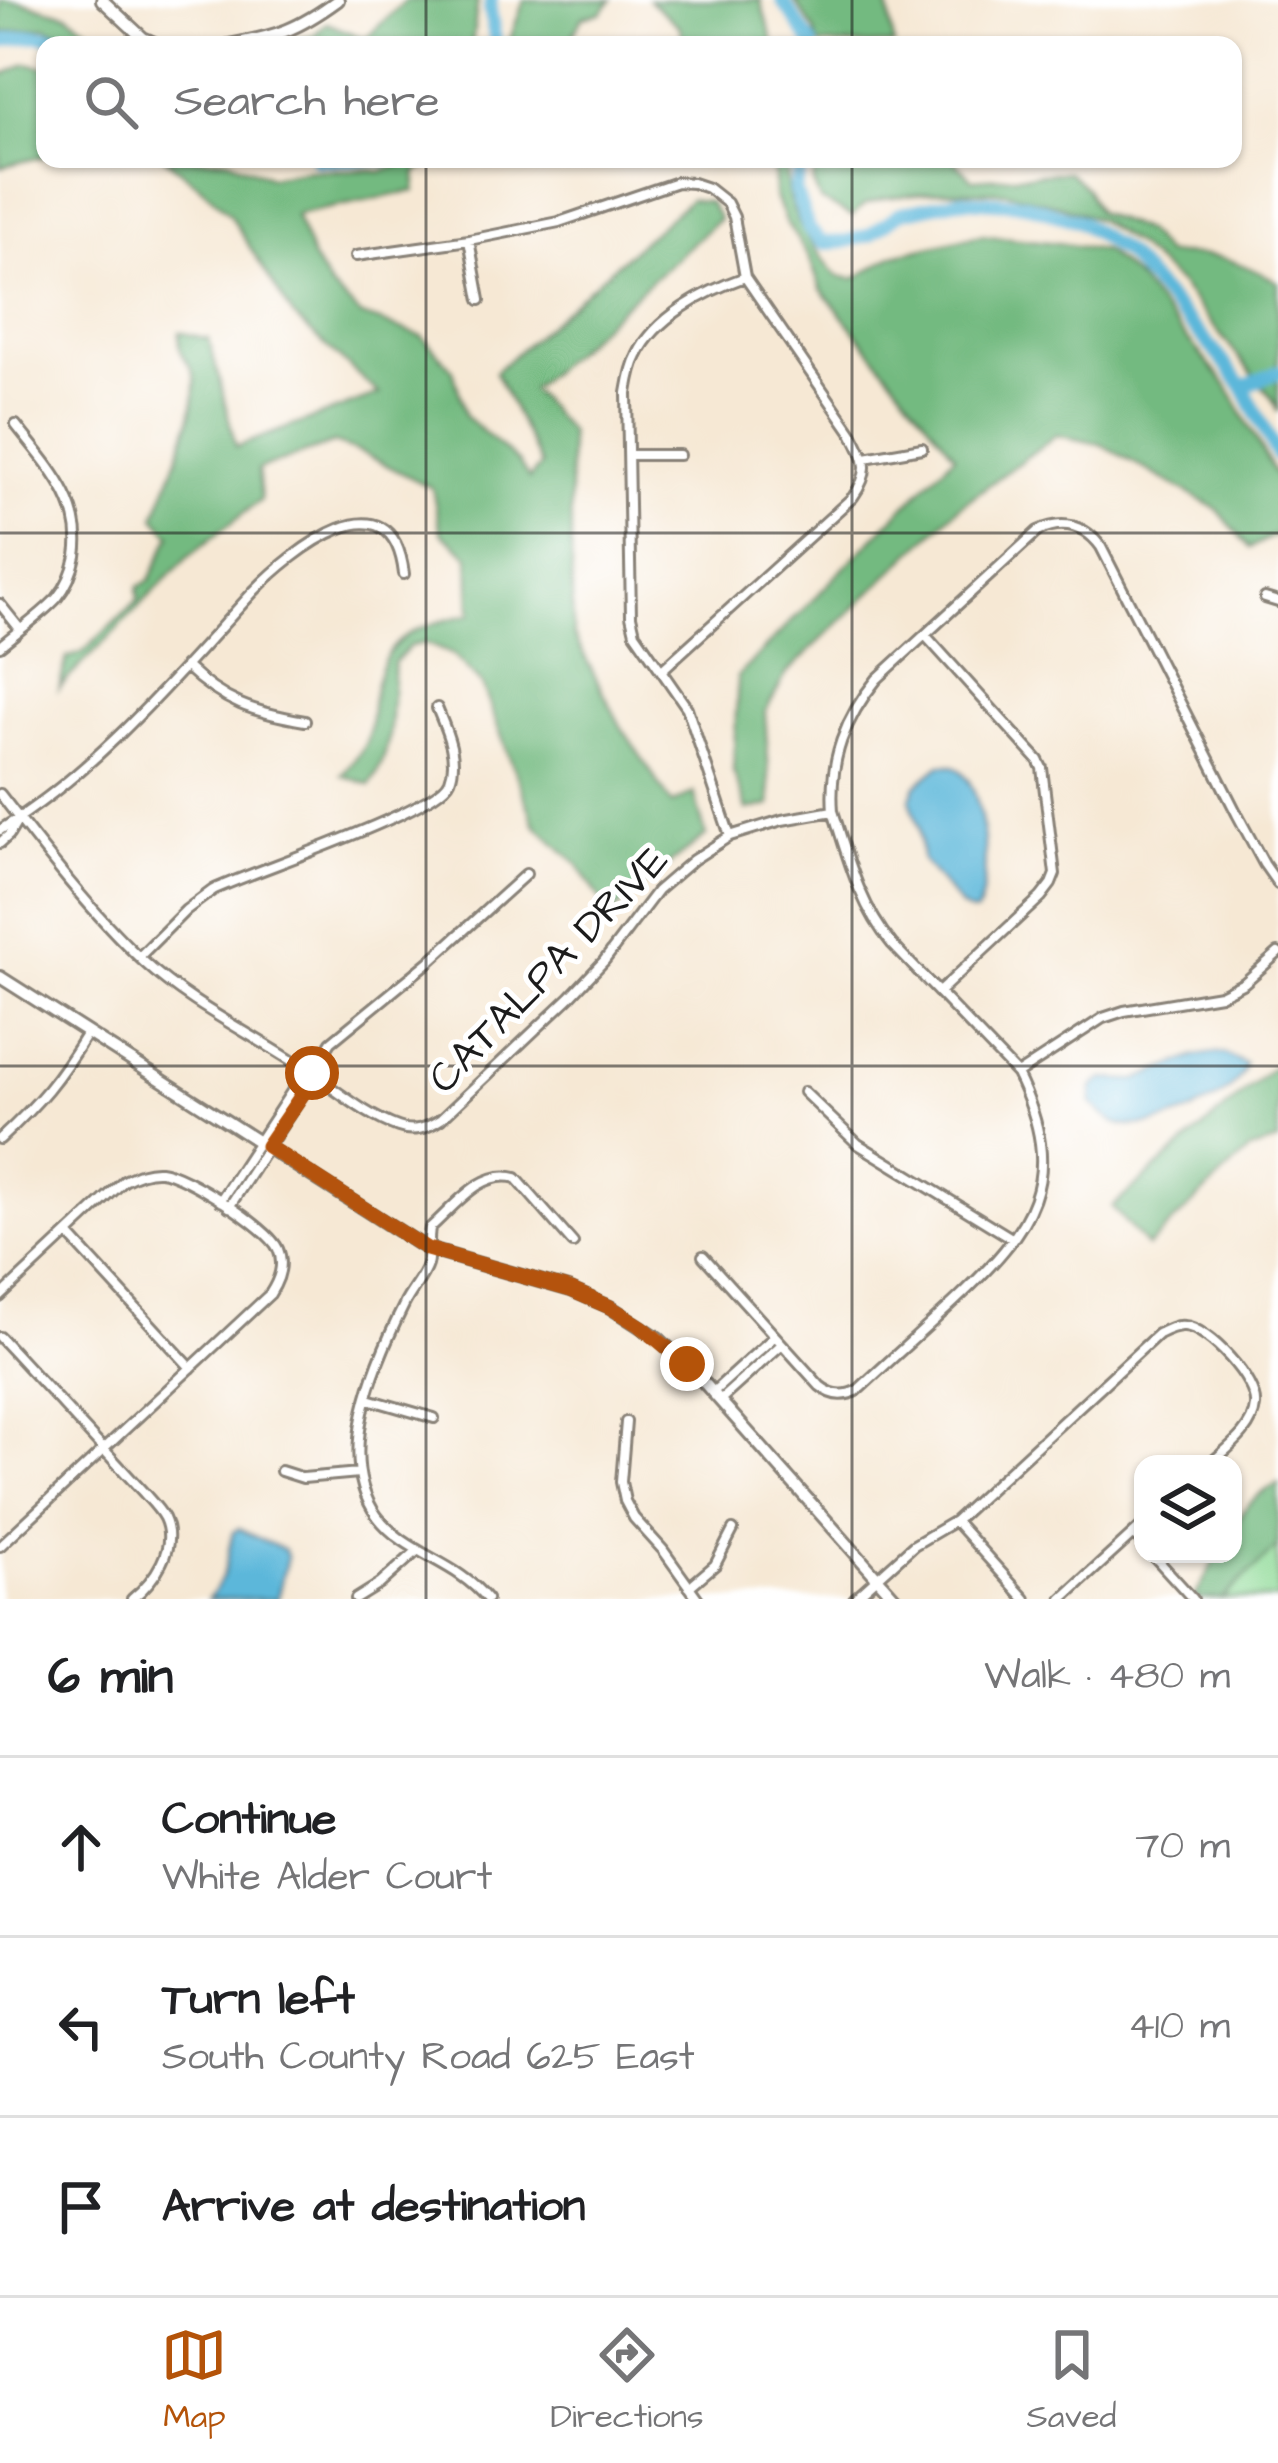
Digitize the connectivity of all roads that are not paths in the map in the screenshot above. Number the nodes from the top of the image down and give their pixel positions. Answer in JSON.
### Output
{"nodes":[{"id":1,"x":102,"y":0,"type":"edge"},
{"id":2,"x":338,"y":0,"type":"edge"},
{"id":3,"x":140,"y":36,"type":"edge"},
{"id":4,"x":271,"y":36,"type":"edge"},
{"id":5,"x":469,"y":240,"type":"junction"},
{"id":6,"x":356,"y":256,"type":"dead end"},
{"id":7,"x":745,"y":277,"type":"junction"},
{"id":8,"x":480,"y":300,"type":"dead end"},
{"id":9,"x":16,"y":425,"type":"dead end"},
{"id":10,"x":922,"y":448,"type":"dead end"},
{"id":11,"x":629,"y":455,"type":"junction"},
{"id":12,"x":679,"y":455,"type":"dead end"},
{"id":13,"x":865,"y":458,"type":"junction"},
{"id":14,"x":404,"y":574,"type":"dead end"},
{"id":15,"x":1265,"y":598,"type":"dead end"},
{"id":16,"x":1278,"y":602,"type":"edge"},
{"id":17,"x":0,"y":604,"type":"edge"},
{"id":18,"x":20,"y":629,"type":"junction"},
{"id":19,"x":925,"y":635,"type":"junction"},
{"id":20,"x":0,"y":646,"type":"edge"},
{"id":21,"x":185,"y":666,"type":"junction"},
{"id":22,"x":662,"y":670,"type":"junction"},
{"id":23,"x":437,"y":708,"type":"dead end"},
{"id":24,"x":304,"y":721,"type":"dead end"},
{"id":25,"x":0,"y":794,"type":"edge"},
{"id":26,"x":833,"y":811,"type":"junction"},
{"id":27,"x":19,"y":819,"type":"junction"},
{"id":28,"x":0,"y":830,"type":"edge"},
{"id":29,"x":730,"y":836,"type":"junction"},
{"id":30,"x":0,"y":843,"type":"edge"},
{"id":31,"x":526,"y":874,"type":"dead end"},
{"id":32,"x":1278,"y":884,"type":"edge"},
{"id":33,"x":1278,"y":953,"type":"edge"},
{"id":34,"x":139,"y":957,"type":"junction"},
{"id":35,"x":0,"y":977,"type":"edge"},
{"id":36,"x":940,"y":992,"type":"junction"},
{"id":37,"x":87,"y":1033,"type":"junction"},
{"id":38,"x":312,"y":1073,"type":"junction"},
{"id":39,"x":1017,"y":1074,"type":"junction"},
{"id":40,"x":804,"y":1092,"type":"dead end"},
{"id":41,"x":0,"y":1138,"type":"edge"},
{"id":42,"x":262,"y":1144,"type":"junction"},
{"id":43,"x":224,"y":1204,"type":"junction"},
{"id":44,"x":68,"y":1234,"type":"junction"},
{"id":45,"x":1013,"y":1239,"type":"junction"},
{"id":46,"x":573,"y":1243,"type":"dead end"},
{"id":47,"x":427,"y":1249,"type":"junction"},
{"id":48,"x":703,"y":1256,"type":"dead end"},
{"id":49,"x":0,"y":1297,"type":"edge"},
{"id":50,"x":0,"y":1337,"type":"edge"},
{"id":51,"x":778,"y":1340,"type":"junction"},
{"id":52,"x":191,"y":1368,"type":"junction"},
{"id":53,"x":716,"y":1397,"type":"junction"},
{"id":54,"x":368,"y":1399,"type":"junction"},
{"id":55,"x":434,"y":1418,"type":"dead end"},
{"id":56,"x":626,"y":1421,"type":"dead end"},
{"id":57,"x":104,"y":1450,"type":"junction"},
{"id":58,"x":1220,"y":1455,"type":"edge"},
{"id":59,"x":281,"y":1471,"type":"dead end"},
{"id":60,"x":359,"y":1473,"type":"junction"},
{"id":61,"x":956,"y":1521,"type":"junction"},
{"id":62,"x":733,"y":1530,"type":"dead end"},
{"id":63,"x":1134,"y":1534,"type":"edge"},
{"id":64,"x":0,"y":1546,"type":"edge"},
{"id":65,"x":418,"y":1550,"type":"junction"},
{"id":66,"x":1160,"y":1563,"type":"edge"},
{"id":67,"x":877,"y":1578,"type":"junction"},
{"id":68,"x":689,"y":1587,"type":"junction"},
{"id":69,"x":132,"y":1599,"type":"edge"},
{"id":70,"x":356,"y":1599,"type":"edge"},
{"id":71,"x":488,"y":1599,"type":"edge"},
{"id":72,"x":698,"y":1599,"type":"edge"},
{"id":73,"x":854,"y":1599,"type":"edge"},
{"id":74,"x":896,"y":1599,"type":"edge"},
{"id":75,"x":1025,"y":1599,"type":"edge"},
{"id":76,"x":1062,"y":1599,"type":"edge"},
{"id":77,"x":1192,"y":1599,"type":"edge"}],
"edges":[{"from":1,"to":3,"type":"street"},
{"from":2,"to":4,"type":"street"},
{"from":5,"to":6,"type":"street"},
{"from":5,"to":7,"type":"street"},
{"from":5,"to":8,"type":"street"},
{"from":7,"to":11,"type":"street"},
{"from":7,"to":13,"type":"street"},
{"from":9,"to":18,"type":"street"},
{"from":10,"to":13,"type":"street"},
{"from":11,"to":12,"type":"street"},
{"from":11,"to":22,"type":"street"},
{"from":13,"to":22,"type":"street"},
{"from":14,"to":21,"type":"street"},
{"from":15,"to":16,"type":"street"},
{"from":17,"to":18,"type":"street"},
{"from":18,"to":20,"type":"street"},
{"from":19,"to":26,"type":"street"},
{"from":19,"to":32,"type":"street"},
{"from":19,"to":36,"type":"street"},
{"from":21,"to":24,"type":"street"},
{"from":21,"to":27,"type":"street"},
{"from":22,"to":29,"type":"street"},
{"from":23,"to":34,"type":"street"},
{"from":25,"to":27,"type":"street","name":"CATALPA DRIVE"},
{"from":26,"to":29,"type":"street","name":"CATALPA DRIVE"},
{"from":26,"to":36,"type":"street"},
{"from":27,"to":28,"type":"street"},
{"from":27,"to":30,"type":"street"},
{"from":27,"to":34,"type":"street","name":"CATALPA DRIVE"},
{"from":29,"to":38,"type":"street","name":"CATALPA DRIVE"},
{"from":31,"to":38,"type":"street"},
{"from":33,"to":39,"type":"street"},
{"from":34,"to":38,"type":"street","name":"CATALPA DRIVE"},
{"from":35,"to":37,"type":"street"},
{"from":36,"to":39,"type":"street"},
{"from":37,"to":41,"type":"street"},
{"from":37,"to":42,"type":"street"},
{"from":38,"to":42,"type":"street"},
{"from":39,"to":45,"type":"street"},
{"from":40,"to":45,"type":"street"},
{"from":42,"to":43,"type":"street"},
{"from":42,"to":47,"type":"street"},
{"from":43,"to":44,"type":"street"},
{"from":43,"to":52,"type":"street"},
{"from":44,"to":49,"type":"street"},
{"from":44,"to":52,"type":"street"},
{"from":45,"to":51,"type":"street"},
{"from":46,"to":47,"type":"street"},
{"from":47,"to":53,"type":"street"},
{"from":47,"to":54,"type":"street"},
{"from":48,"to":51,"type":"street"},
{"from":50,"to":57,"type":"street"},
{"from":51,"to":53,"type":"street"},
{"from":52,"to":57,"type":"street"},
{"from":53,"to":67,"type":"street"},
{"from":54,"to":55,"type":"street"},
{"from":54,"to":60,"type":"street"},
{"from":56,"to":68,"type":"street"},
{"from":57,"to":64,"type":"street"},
{"from":57,"to":69,"type":"street"},
{"from":58,"to":61,"type":"street"},
{"from":59,"to":60,"type":"street"},
{"from":60,"to":65,"type":"street"},
{"from":61,"to":67,"type":"street"},
{"from":61,"to":75,"type":"street"},
{"from":62,"to":68,"type":"street"},
{"from":63,"to":76,"type":"street"},
{"from":65,"to":70,"type":"street"},
{"from":65,"to":71,"type":"street"},
{"from":66,"to":77,"type":"street"},
{"from":67,"to":73,"type":"street"},
{"from":67,"to":74,"type":"street"},
{"from":68,"to":72,"type":"street"}]}
